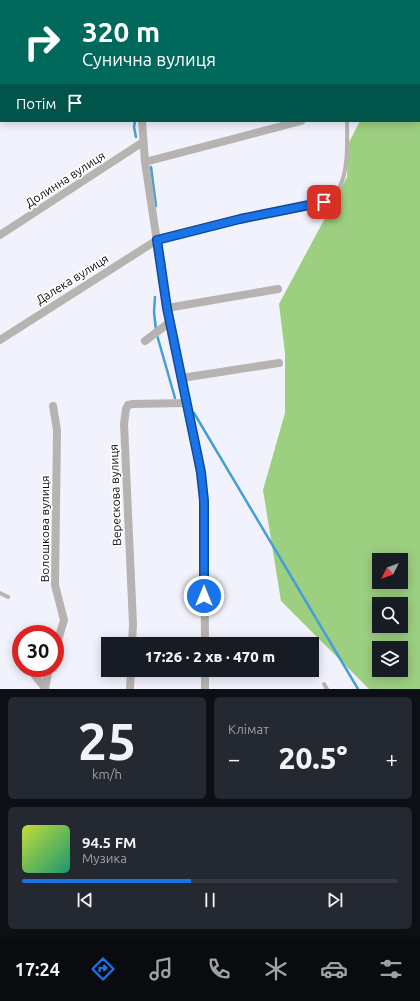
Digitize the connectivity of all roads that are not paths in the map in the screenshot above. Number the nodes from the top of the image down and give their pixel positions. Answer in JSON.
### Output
{"nodes":[{"id":1,"x":142,"y":122,"type":"edge"},
{"id":2,"x":297,"y":122,"type":"edge"},
{"id":3,"x":347,"y":122,"type":"edge"},
{"id":4,"x":143,"y":142,"type":"junction"},
{"id":5,"x":145,"y":162,"type":"junction"},
{"id":6,"x":324,"y":202,"type":"joint"},
{"id":7,"x":0,"y":235,"type":"edge"},
{"id":8,"x":157,"y":240,"type":"junction"},
{"id":9,"x":278,"y":289,"type":"dead end"},
{"id":10,"x":167,"y":308,"type":"junction"},
{"id":11,"x":170,"y":322,"type":"junction"},
{"id":12,"x":0,"y":340,"type":"edge"},
{"id":13,"x":145,"y":341,"type":"dead end"},
{"id":14,"x":279,"y":363,"type":"dead end"},
{"id":15,"x":182,"y":378,"type":"junction"},
{"id":16,"x":187,"y":403,"type":"junction"},
{"id":17,"x":53,"y":406,"type":"dead end"},
{"id":18,"x":0,"y":593,"type":"edge"},
{"id":19,"x":8,"y":597,"type":"dead end"},
{"id":20,"x":62,"y":625,"type":"edge"},
{"id":21,"x":132,"y":637,"type":"edge"},
{"id":22,"x":205,"y":637,"type":"edge"},
{"id":23,"x":36,"y":677,"type":"edge"},
{"id":24,"x":47,"y":677,"type":"edge"},
{"id":25,"x":131,"y":677,"type":"edge"},
{"id":26,"x":205,"y":677,"type":"edge"},
{"id":27,"x":324,"y":684,"type":"dead end"},
{"id":28,"x":45,"y":688,"type":"edge"},
{"id":29,"x":130,"y":689,"type":"edge"},
{"id":30,"x":205,"y":689,"type":"edge"},
{"id":31,"x":327,"y":689,"type":"edge"}],
"edges":[{"from":1,"to":4,"type":"street"},
{"from":2,"to":5,"type":"street"},
{"from":3,"to":6,"type":"lane"},
{"from":4,"to":5,"type":"street"},
{"from":4,"to":7,"type":"street","name":"Долинна вулиця"},
{"from":5,"to":8,"type":"street"},
{"from":6,"to":8,"type":"street","name":"Далека вулиця"},
{"from":8,"to":10,"type":"street"},
{"from":8,"to":12,"type":"street","name":"Далека вулиця"},
{"from":9,"to":10,"type":"street"},
{"from":10,"to":11,"type":"street"},
{"from":11,"to":13,"type":"street"},
{"from":11,"to":15,"type":"street"},
{"from":14,"to":15,"type":"street"},
{"from":15,"to":16,"type":"street"},
{"from":16,"to":21,"type":"street","name":"Верескова вулиця"},
{"from":16,"to":22,"type":"street"},
{"from":17,"to":20,"type":"street","name":"Волошкова вулиця"},
{"from":18,"to":19,"type":"lane"},
{"from":23,"to":28,"type":"street"},
{"from":24,"to":28,"type":"street"},
{"from":25,"to":29,"type":"street"},
{"from":26,"to":30,"type":"street"},
{"from":27,"to":31,"type":"lane"}]}
